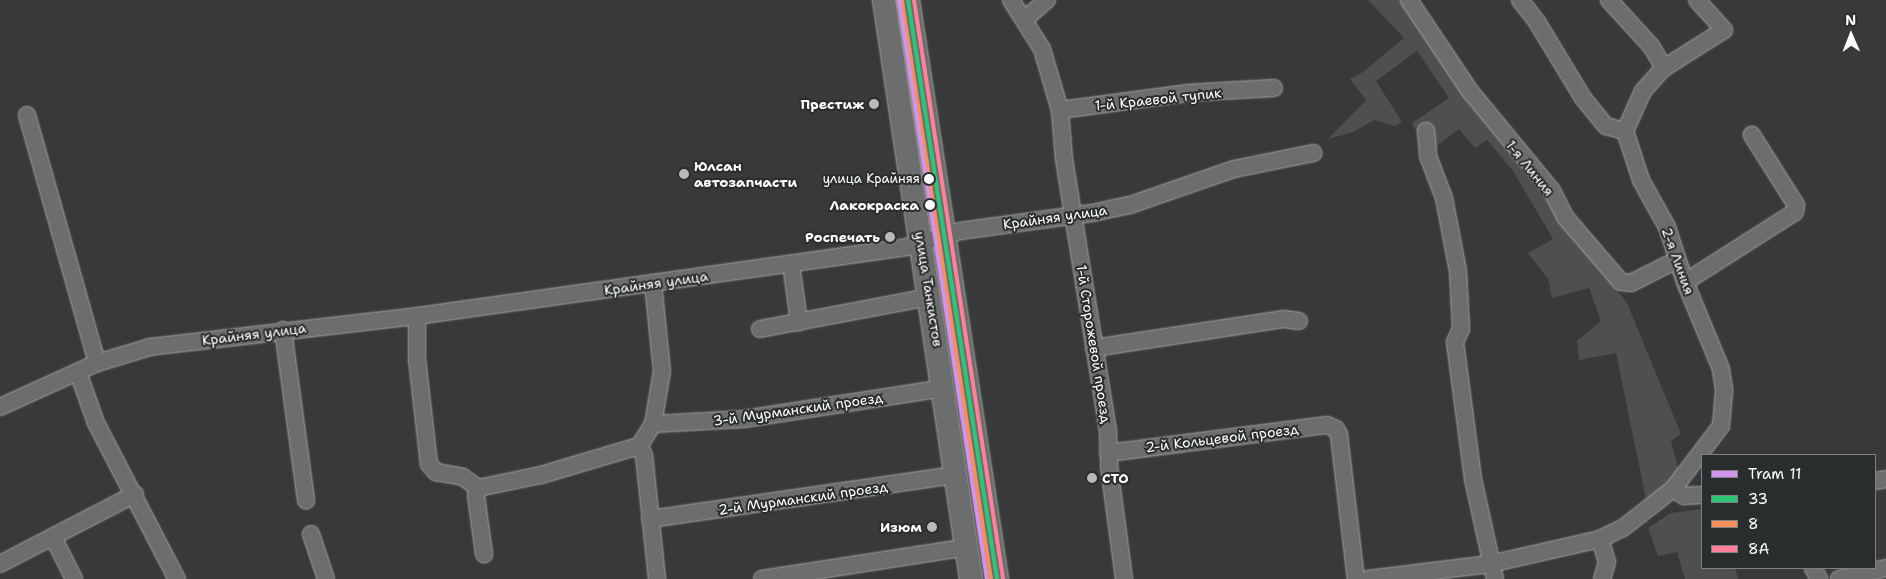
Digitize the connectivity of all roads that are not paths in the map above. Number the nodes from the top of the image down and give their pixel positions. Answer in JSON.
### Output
{"nodes":[{"id":1,"x":884,"y":0,"type":"edge"},
{"id":2,"x":908,"y":0,"type":"edge"},
{"id":3,"x":1011,"y":0,"type":"edge"},
{"id":4,"x":1047,"y":0,"type":"edge"},
{"id":5,"x":1409,"y":0,"type":"edge"},
{"id":6,"x":1520,"y":0,"type":"edge"},
{"id":7,"x":1609,"y":0,"type":"edge"},
{"id":8,"x":1698,"y":0,"type":"edge"},
{"id":9,"x":1025,"y":18,"type":"junction"},
{"id":10,"x":1664,"y":68,"type":"junction"},
{"id":11,"x":1274,"y":88,"type":"dead end"},
{"id":12,"x":1060,"y":110,"type":"junction"},
{"id":13,"x":27,"y":115,"type":"dead end"},
{"id":14,"x":1426,"y":131,"type":"dead end"},
{"id":15,"x":1625,"y":131,"type":"junction"},
{"id":16,"x":1752,"y":134,"type":"dead end"},
{"id":17,"x":1313,"y":153,"type":"dead end"},
{"id":18,"x":1073,"y":216,"type":"junction"},
{"id":19,"x":945,"y":235,"type":"junction"},
{"id":20,"x":922,"y":242,"type":"junction"},
{"id":21,"x":1677,"y":260,"type":"junction"},
{"id":22,"x":790,"y":264,"type":"junction"},
{"id":23,"x":1685,"y":282,"type":"junction"},
{"id":24,"x":653,"y":283,"type":"junction"},
{"id":25,"x":930,"y":297,"type":"junction"},
{"id":26,"x":417,"y":316,"type":"junction"},
{"id":27,"x":1299,"y":321,"type":"dead end"},
{"id":28,"x":799,"y":322,"type":"junction"},
{"id":29,"x":760,"y":329,"type":"dead end"},
{"id":30,"x":283,"y":330,"type":"junction"},
{"id":31,"x":1094,"y":348,"type":"junction"},
{"id":32,"x":97,"y":363,"type":"junction"},
{"id":33,"x":78,"y":372,"type":"junction"},
{"id":34,"x":944,"y":388,"type":"junction"},
{"id":35,"x":0,"y":407,"type":"edge"},
{"id":36,"x":652,"y":424,"type":"junction"},
{"id":37,"x":639,"y":446,"type":"junction"},
{"id":38,"x":1108,"y":452,"type":"junction"},
{"id":39,"x":957,"y":475,"type":"junction"},
{"id":40,"x":478,"y":488,"type":"junction"},
{"id":41,"x":1673,"y":489,"type":"junction"},
{"id":42,"x":135,"y":494,"type":"junction"},
{"id":43,"x":1701,"y":495,"type":"edge"},
{"id":44,"x":306,"y":500,"type":"dead end"},
{"id":45,"x":650,"y":518,"type":"junction"},
{"id":46,"x":311,"y":534,"type":"dead end"},
{"id":47,"x":54,"y":539,"type":"junction"},
{"id":48,"x":1600,"y":539,"type":"junction"},
{"id":49,"x":968,"y":547,"type":"junction"},
{"id":50,"x":484,"y":554,"type":"dead end"},
{"id":51,"x":0,"y":564,"type":"edge"},
{"id":52,"x":1886,"y":568,"type":"edge"},
{"id":53,"x":1492,"y":572,"type":"edge"},
{"id":54,"x":74,"y":579,"type":"edge"},
{"id":55,"x":177,"y":579,"type":"edge"},
{"id":56,"x":326,"y":579,"type":"edge"},
{"id":57,"x":656,"y":579,"type":"edge"},
{"id":58,"x":762,"y":579,"type":"edge"},
{"id":59,"x":971,"y":579,"type":"edge"},
{"id":60,"x":997,"y":579,"type":"edge"},
{"id":61,"x":1124,"y":579,"type":"edge"},
{"id":62,"x":1356,"y":579,"type":"edge"},
{"id":63,"x":1368,"y":579,"type":"edge"},
{"id":64,"x":1602,"y":579,"type":"edge"},
{"id":65,"x":1839,"y":579,"type":"edge"}],
"edges":[{"from":1,"to":20,"type":"main road","name":"улица Танкистов"},
{"from":2,"to":19,"type":"main road","name":"улица Танкистов"},
{"from":3,"to":9,"type":"street"},
{"from":4,"to":9,"type":"street"},
{"from":5,"to":21,"type":"street","name":"1-я Линия"},
{"from":6,"to":15,"type":"street"},
{"from":7,"to":10,"type":"street"},
{"from":8,"to":10,"type":"street"},
{"from":9,"to":12,"type":"street"},
{"from":10,"to":15,"type":"street"},
{"from":11,"to":12,"type":"street","name":"1-й Краевой тупик"},
{"from":12,"to":18,"type":"street","name":"1-й Сторожевой проезд"},
{"from":13,"to":32,"type":"street"},
{"from":14,"to":53,"type":"street"},
{"from":15,"to":21,"type":"street","name":"2-я Линия"},
{"from":16,"to":23,"type":"street"},
{"from":17,"to":18,"type":"street","name":"Крайняя улица"},
{"from":18,"to":19,"type":"street","name":"Крайняя улица"},
{"from":18,"to":31,"type":"street","name":"1-й Сторожевой проезд"},
{"from":19,"to":20,"type":"street","name":"Крайняя улица"},
{"from":19,"to":60,"type":"main road","name":"улица Танкистов"},
{"from":20,"to":22,"type":"street","name":"Крайняя улица"},
{"from":20,"to":25,"type":"main road","name":"улица Танкистов"},
{"from":21,"to":23,"type":"street","name":"2-я Линия"},
{"from":22,"to":24,"type":"street","name":"Крайняя улица"},
{"from":22,"to":28,"type":"street"},
{"from":23,"to":41,"type":"street","name":"2-я Линия"},
{"from":24,"to":26,"type":"street","name":"Крайняя улица"},
{"from":24,"to":36,"type":"street"},
{"from":25,"to":28,"type":"street"},
{"from":25,"to":34,"type":"main road","name":"улица Танкистов"},
{"from":26,"to":30,"type":"street","name":"Крайняя улица"},
{"from":26,"to":40,"type":"street"},
{"from":27,"to":31,"type":"street"},
{"from":28,"to":29,"type":"street"},
{"from":30,"to":32,"type":"street","name":"Крайняя улица"},
{"from":30,"to":44,"type":"street"},
{"from":31,"to":38,"type":"street","name":"1-й Сторожевой проезд"},
{"from":32,"to":33,"type":"street","name":"Крайняя улица"},
{"from":33,"to":35,"type":"street","name":"Крайняя улица"},
{"from":33,"to":42,"type":"street"},
{"from":34,"to":36,"type":"street","name":"3-й Мурманский проезд"},
{"from":34,"to":39,"type":"main road","name":"улица Танкистов"},
{"from":36,"to":37,"type":"street"},
{"from":37,"to":40,"type":"street"},
{"from":37,"to":45,"type":"street"},
{"from":38,"to":61,"type":"street","name":"1-й Сторожевой проезд"},
{"from":38,"to":62,"type":"street","name":"2-й Кольцевой проезд"},
{"from":39,"to":45,"type":"street","name":"2-й Мурманский проезд"},
{"from":39,"to":49,"type":"main road","name":"улица Танкистов"},
{"from":40,"to":50,"type":"street"},
{"from":41,"to":43,"type":"street"},
{"from":41,"to":48,"type":"street","name":"2-я Линия"},
{"from":42,"to":47,"type":"street"},
{"from":42,"to":55,"type":"street"},
{"from":45,"to":57,"type":"street"},
{"from":46,"to":56,"type":"street"},
{"from":47,"to":51,"type":"street"},
{"from":47,"to":54,"type":"street"},
{"from":48,"to":53,"type":"street","name":"2-я Линия"},
{"from":48,"to":64,"type":"street"},
{"from":49,"to":58,"type":"street"},
{"from":49,"to":59,"type":"main road","name":"улица Танкистов"},
{"from":52,"to":65,"type":"street"},
{"from":53,"to":63,"type":"street","name":"2-я Линия"}]}
